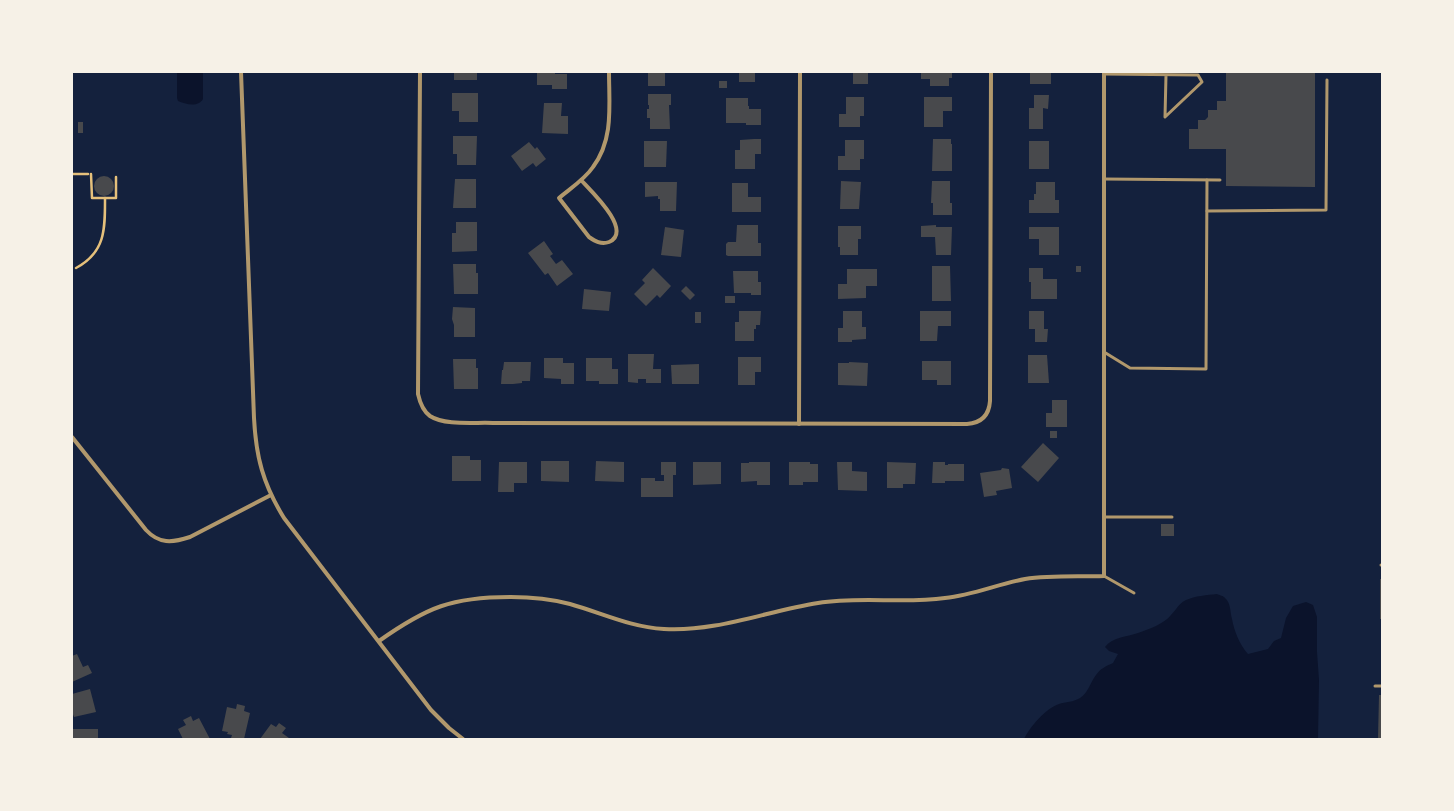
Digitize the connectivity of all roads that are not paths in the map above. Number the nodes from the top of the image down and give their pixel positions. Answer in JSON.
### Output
{"nodes":[{"id":1,"x":241,"y":72,"type":"edge"},
{"id":2,"x":420,"y":72,"type":"edge"},
{"id":3,"x":609,"y":72,"type":"edge"},
{"id":4,"x":800,"y":72,"type":"edge"},
{"id":5,"x":991,"y":72,"type":"edge"},
{"id":6,"x":1104,"y":73,"type":"edge"},
{"id":7,"x":1166,"y":75,"type":"junction"},
{"id":8,"x":1327,"y":80,"type":"dead end"},
{"id":9,"x":1104,"y":179,"type":"junction"},
{"id":10,"x":581,"y":180,"type":"junction"},
{"id":11,"x":1207,"y":180,"type":"junction"},
{"id":12,"x":1220,"y":180,"type":"dead end"},
{"id":13,"x":1206,"y":211,"type":"junction"},
{"id":14,"x":1104,"y":352,"type":"junction"},
{"id":15,"x":799,"y":424,"type":"junction"},
{"id":16,"x":72,"y":437,"type":"edge"},
{"id":17,"x":271,"y":495,"type":"junction"},
{"id":18,"x":1104,"y":517,"type":"junction"},
{"id":19,"x":1172,"y":517,"type":"dead end"},
{"id":20,"x":1104,"y":576,"type":"junction"},
{"id":21,"x":1134,"y":593,"type":"dead end"},
{"id":22,"x":379,"y":641,"type":"junction"},
{"id":23,"x":1375,"y":686,"type":"dead end"},
{"id":24,"x":1382,"y":686,"type":"edge"},
{"id":25,"x":463,"y":739,"type":"edge"}],
"edges":[{"from":1,"to":17,"type":"street"},
{"from":2,"to":15,"type":"street"},
{"from":3,"to":10,"type":"street"},
{"from":4,"to":15,"type":"street"},
{"from":5,"to":15,"type":"street"},
{"from":6,"to":7,"type":"lane"},
{"from":6,"to":9,"type":"street"},
{"from":7,"to":7,"type":"lane"},
{"from":8,"to":13,"type":"lane"},
{"from":9,"to":11,"type":"lane"},
{"from":9,"to":14,"type":"street"},
{"from":10,"to":10,"type":"street"},
{"from":11,"to":12,"type":"lane"},
{"from":11,"to":13,"type":"lane"},
{"from":13,"to":14,"type":"lane"},
{"from":14,"to":18,"type":"street"},
{"from":16,"to":17,"type":"street"},
{"from":17,"to":22,"type":"street"},
{"from":18,"to":19,"type":"lane"},
{"from":18,"to":20,"type":"street"},
{"from":20,"to":21,"type":"lane"},
{"from":20,"to":22,"type":"street"},
{"from":22,"to":25,"type":"street"},
{"from":23,"to":24,"type":"lane"}]}
